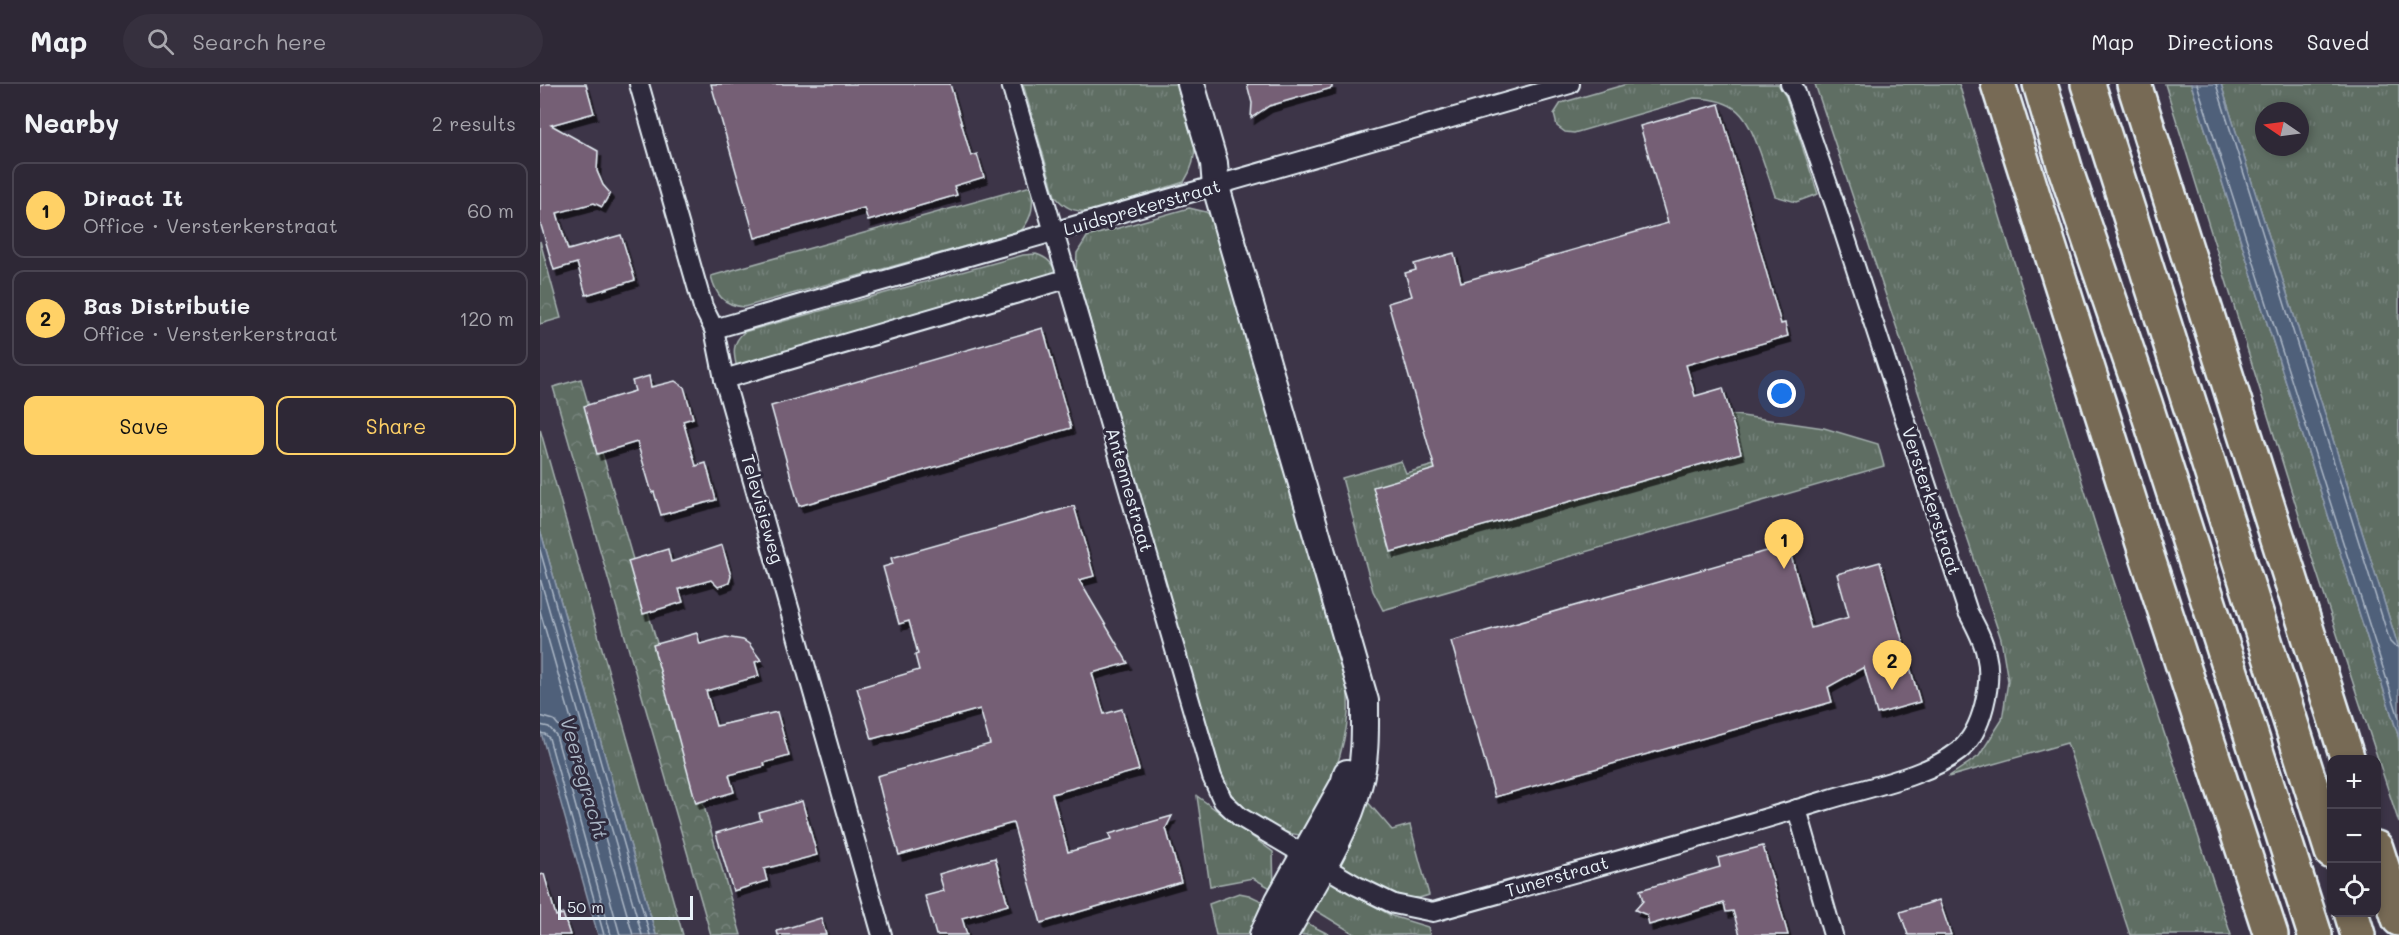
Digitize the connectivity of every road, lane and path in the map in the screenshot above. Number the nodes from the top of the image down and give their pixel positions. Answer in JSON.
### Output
{"nodes":[{"id":1,"x":639,"y":84,"type":"edge"},
{"id":2,"x":1011,"y":84,"type":"edge"},
{"id":3,"x":1191,"y":84,"type":"edge"},
{"id":4,"x":1570,"y":84,"type":"edge"},
{"id":5,"x":1790,"y":84,"type":"edge"},
{"id":6,"x":1998,"y":84,"type":"edge"},
{"id":7,"x":2040,"y":84,"type":"edge"},
{"id":8,"x":2088,"y":84,"type":"edge"},
{"id":9,"x":2134,"y":84,"type":"edge"},
{"id":10,"x":1216,"y":187,"type":"junction"},
{"id":11,"x":1052,"y":233,"type":"junction"},
{"id":12,"x":1066,"y":279,"type":"junction"},
{"id":13,"x":714,"y":329,"type":"junction"},
{"id":14,"x":724,"y":379,"type":"junction"},
{"id":15,"x":2347,"y":755,"type":"edge"},
{"id":16,"x":1797,"y":809,"type":"junction"},
{"id":17,"x":2327,"y":839,"type":"edge"},
{"id":18,"x":1314,"y":861,"type":"junction"},
{"id":19,"x":2381,"y":863,"type":"edge"},
{"id":20,"x":2353,"y":917,"type":"edge"},
{"id":21,"x":2399,"y":919,"type":"edge"},
{"id":22,"x":882,"y":935,"type":"edge"},
{"id":23,"x":1263,"y":935,"type":"edge"},
{"id":24,"x":1284,"y":935,"type":"edge"},
{"id":25,"x":1833,"y":935,"type":"edge"},
{"id":26,"x":2271,"y":935,"type":"edge"},
{"id":27,"x":2316,"y":935,"type":"edge"},
{"id":28,"x":2358,"y":935,"type":"edge"}],
"edges":[{"from":1,"to":13,"type":"street","name":"Televisieweg"},
{"from":2,"to":11,"type":"street","name":"Antennestraat"},
{"from":3,"to":10,"type":"street"},
{"from":4,"to":10,"type":"street","name":"Luidsprekerstraat"},
{"from":5,"to":16,"type":"street","name":"Versterkerstraat"},
{"from":6,"to":26,"type":"highway"},
{"from":7,"to":27,"type":"highway"},
{"from":8,"to":17,"type":"highway"},
{"from":9,"to":15,"type":"highway"},
{"from":10,"to":11,"type":"street","name":"Luidsprekerstraat"},
{"from":10,"to":18,"type":"street"},
{"from":11,"to":12,"type":"street","name":"Antennestraat"},
{"from":11,"to":13,"type":"street","name":"Luidsprekerstraat"},
{"from":12,"to":14,"type":"street"},
{"from":12,"to":18,"type":"street","name":"Antennestraat"},
{"from":13,"to":14,"type":"street","name":"Televisieweg"},
{"from":14,"to":22,"type":"street","name":"Televisieweg"},
{"from":16,"to":18,"type":"street","name":"Tunerstraat"},
{"from":16,"to":25,"type":"street"},
{"from":18,"to":23,"type":"street"},
{"from":18,"to":24,"type":"street"},
{"from":19,"to":21,"type":"highway"},
{"from":20,"to":28,"type":"highway"}]}
